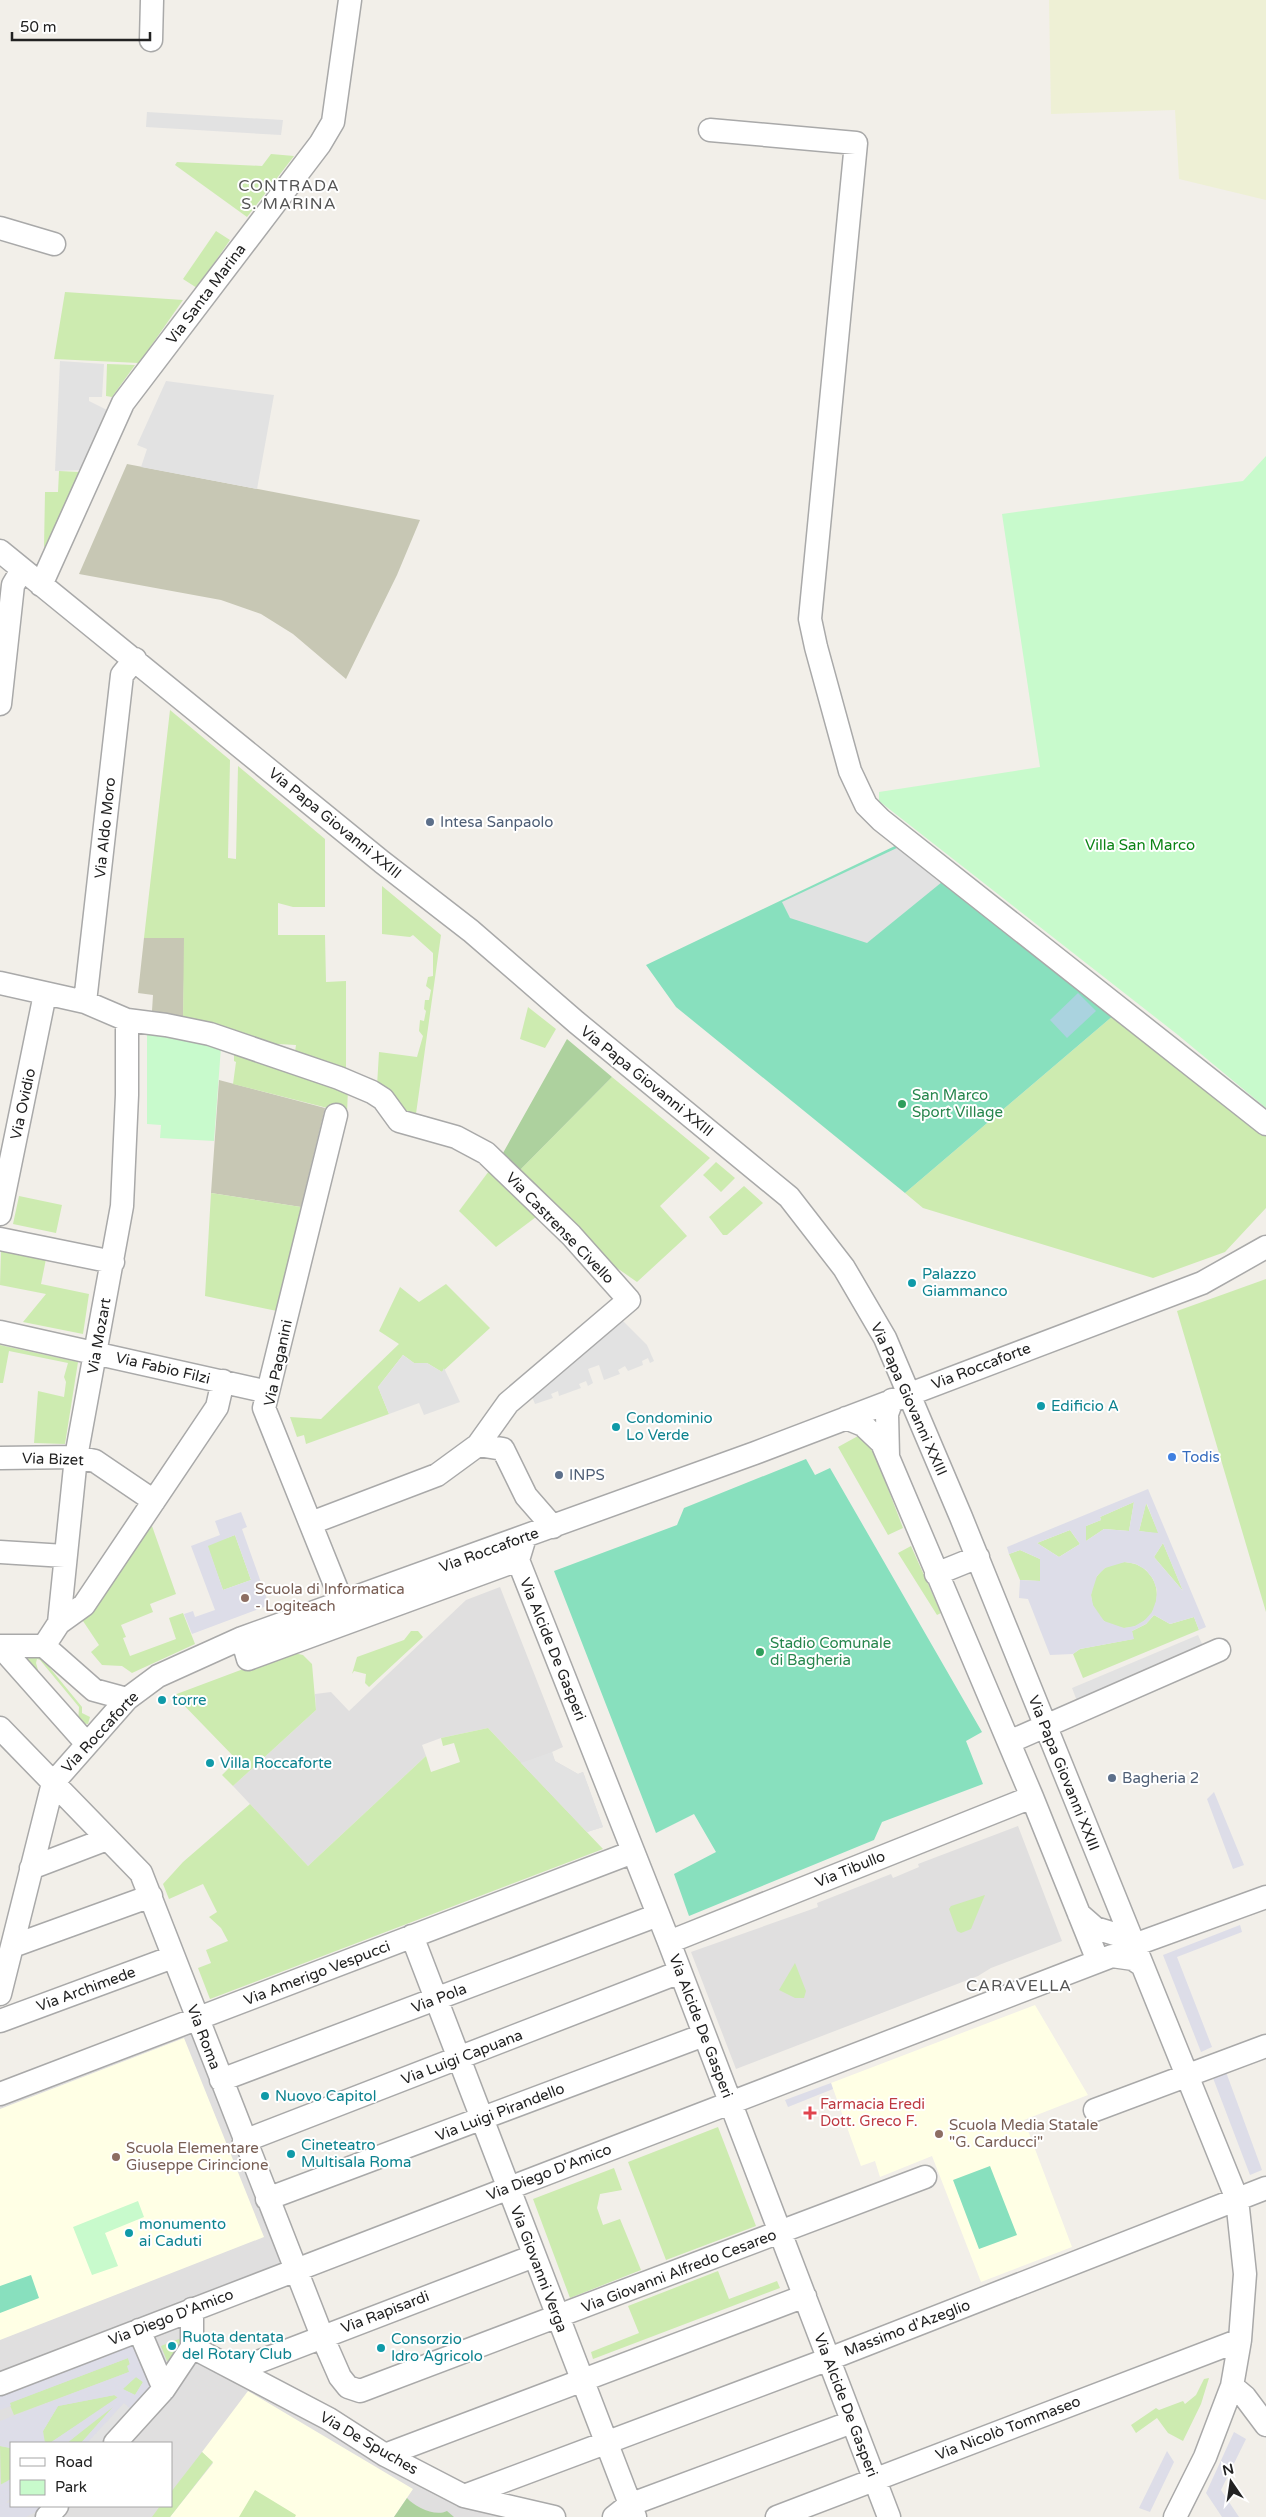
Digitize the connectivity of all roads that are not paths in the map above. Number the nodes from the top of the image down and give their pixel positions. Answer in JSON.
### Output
{"nodes":[{"id":1,"x":152,"y":0,"type":"edge"},
{"id":2,"x":350,"y":0,"type":"edge"},
{"id":3,"x":151,"y":40,"type":"dead end"},
{"id":4,"x":710,"y":130,"type":"dead end"},
{"id":5,"x":0,"y":228,"type":"edge"},
{"id":6,"x":54,"y":244,"type":"dead end"},
{"id":7,"x":0,"y":551,"type":"edge"},
{"id":8,"x":22,"y":570,"type":"junction"},
{"id":9,"x":41,"y":584,"type":"junction"},
{"id":10,"x":135,"y":659,"type":"junction"},
{"id":11,"x":0,"y":704,"type":"edge"},
{"id":12,"x":0,"y":984,"type":"edge"},
{"id":13,"x":46,"y":994,"type":"junction"},
{"id":14,"x":85,"y":1002,"type":"junction"},
{"id":15,"x":127,"y":1020,"type":"junction"},
{"id":16,"x":336,"y":1115,"type":"dead end"},
{"id":17,"x":1266,"y":1124,"type":"edge"},
{"id":18,"x":0,"y":1214,"type":"edge"},
{"id":19,"x":0,"y":1239,"type":"edge"},
{"id":20,"x":1266,"y":1246,"type":"edge"},
{"id":21,"x":112,"y":1262,"type":"junction"},
{"id":22,"x":0,"y":1332,"type":"edge"},
{"id":23,"x":96,"y":1353,"type":"junction"},
{"id":24,"x":222,"y":1381,"type":"junction"},
{"id":25,"x":268,"y":1392,"type":"junction"},
{"id":26,"x":900,"y":1396,"type":"junction"},
{"id":27,"x":846,"y":1418,"type":"junction"},
{"id":28,"x":478,"y":1445,"type":"junction"},
{"id":29,"x":888,"y":1456,"type":"junction"},
{"id":30,"x":76,"y":1457,"type":"junction"},
{"id":31,"x":0,"y":1458,"type":"edge"},
{"id":32,"x":154,"y":1501,"type":"junction"},
{"id":33,"x":311,"y":1523,"type":"junction"},
{"id":34,"x":553,"y":1527,"type":"junction"},
{"id":35,"x":525,"y":1537,"type":"junction"},
{"id":36,"x":0,"y":1552,"type":"edge"},
{"id":37,"x":65,"y":1556,"type":"junction"},
{"id":38,"x":978,"y":1556,"type":"junction"},
{"id":39,"x":518,"y":1560,"type":"junction"},
{"id":40,"x":936,"y":1574,"type":"junction"},
{"id":41,"x":337,"y":1612,"type":"junction"},
{"id":42,"x":59,"y":1623,"type":"junction"},
{"id":43,"x":0,"y":1646,"type":"edge"},
{"id":44,"x":44,"y":1646,"type":"junction"},
{"id":45,"x":1219,"y":1650,"type":"dead end"},
{"id":46,"x":127,"y":1699,"type":"junction"},
{"id":47,"x":1045,"y":1726,"type":"junction"},
{"id":48,"x":0,"y":1728,"type":"edge"},
{"id":49,"x":1009,"y":1742,"type":"junction"},
{"id":50,"x":87,"y":1744,"type":"junction"},
{"id":51,"x":52,"y":1783,"type":"junction"},
{"id":52,"x":1032,"y":1796,"type":"junction"},
{"id":53,"x":107,"y":1839,"type":"junction"},
{"id":54,"x":634,"y":1852,"type":"junction"},
{"id":55,"x":31,"y":1868,"type":"junction"},
{"id":56,"x":151,"y":1896,"type":"junction"},
{"id":57,"x":1266,"y":1897,"type":"edge"},
{"id":58,"x":1079,"y":1914,"type":"junction"},
{"id":59,"x":658,"y":1916,"type":"junction"},
{"id":60,"x":412,"y":1936,"type":"junction"},
{"id":61,"x":669,"y":1942,"type":"junction"},
{"id":62,"x":13,"y":1946,"type":"junction"},
{"id":63,"x":1136,"y":1950,"type":"junction"},
{"id":64,"x":173,"y":1957,"type":"junction"},
{"id":65,"x":1098,"y":1961,"type":"junction"},
{"id":66,"x":680,"y":1972,"type":"junction"},
{"id":67,"x":0,"y":1994,"type":"edge"},
{"id":68,"x":436,"y":1999,"type":"junction"},
{"id":69,"x":197,"y":2019,"type":"junction"},
{"id":70,"x":0,"y":2021,"type":"edge"},
{"id":71,"x":704,"y":2035,"type":"junction"},
{"id":72,"x":1266,"y":2046,"type":"edge"},
{"id":73,"x":459,"y":2058,"type":"junction"},
{"id":74,"x":1187,"y":2078,"type":"junction"},
{"id":75,"x":220,"y":2080,"type":"junction"},
{"id":76,"x":0,"y":2094,"type":"edge"},
{"id":77,"x":730,"y":2103,"type":"junction"},
{"id":78,"x":1095,"y":2110,"type":"dead end"},
{"id":79,"x":483,"y":2119,"type":"junction"},
{"id":80,"x":244,"y":2141,"type":"junction"},
{"id":81,"x":925,"y":2177,"type":"dead end"},
{"id":82,"x":508,"y":2188,"type":"junction"},
{"id":83,"x":1266,"y":2188,"type":"edge"},
{"id":84,"x":268,"y":2199,"type":"junction"},
{"id":85,"x":1237,"y":2199,"type":"junction"},
{"id":86,"x":780,"y":2232,"type":"junction"},
{"id":87,"x":534,"y":2256,"type":"junction"},
{"id":88,"x":296,"y":2268,"type":"junction"},
{"id":89,"x":805,"y":2296,"type":"junction"},
{"id":90,"x":192,"y":2310,"type":"junction"},
{"id":91,"x":558,"y":2317,"type":"junction"},
{"id":92,"x":139,"y":2330,"type":"junction"},
{"id":93,"x":322,"y":2336,"type":"junction"},
{"id":94,"x":1240,"y":2340,"type":"junction"},
{"id":95,"x":192,"y":2347,"type":"junction"},
{"id":96,"x":828,"y":2358,"type":"junction"},
{"id":97,"x":237,"y":2370,"type":"junction"},
{"id":98,"x":582,"y":2381,"type":"junction"},
{"id":99,"x":0,"y":2384,"type":"edge"},
{"id":100,"x":1232,"y":2386,"type":"junction"},
{"id":101,"x":348,"y":2387,"type":"joint"},
{"id":102,"x":164,"y":2390,"type":"junction"},
{"id":103,"x":852,"y":2422,"type":"junction"},
{"id":104,"x":1266,"y":2425,"type":"edge"},
{"id":105,"x":116,"y":2442,"type":"edge"},
{"id":106,"x":606,"y":2444,"type":"junction"},
{"id":107,"x":385,"y":2455,"type":"junction"},
{"id":108,"x":874,"y":2479,"type":"junction"},
{"id":109,"x":470,"y":2504,"type":"edge"},
{"id":110,"x":56,"y":2507,"type":"edge"},
{"id":111,"x":626,"y":2513,"type":"edge"},
{"id":112,"x":47,"y":2517,"type":"edge"},
{"id":113,"x":554,"y":2517,"type":"edge"},
{"id":114,"x":777,"y":2517,"type":"edge"},
{"id":115,"x":889,"y":2517,"type":"edge"},
{"id":116,"x":1175,"y":2517,"type":"edge"}],
"edges":[{"from":1,"to":3,"type":"street"},
{"from":2,"to":9,"type":"street","name":"Via Santa Marina"},
{"from":4,"to":17,"type":"street"},
{"from":5,"to":6,"type":"street"},
{"from":7,"to":8,"type":"street","name":"Via Papa Giovanni XXIII"},
{"from":8,"to":9,"type":"street","name":"Via Papa Giovanni XXIII"},
{"from":8,"to":11,"type":"street"},
{"from":9,"to":10,"type":"street","name":"Via Papa Giovanni XXIII"},
{"from":10,"to":14,"type":"street","name":"Via Aldo Moro"},
{"from":10,"to":26,"type":"street","name":"Via Papa Giovanni XXIII"},
{"from":12,"to":13,"type":"street"},
{"from":13,"to":14,"type":"street"},
{"from":13,"to":18,"type":"street","name":"Via Ovidio"},
{"from":14,"to":15,"type":"street"},
{"from":15,"to":21,"type":"street","name":"Via Mozart"},
{"from":15,"to":28,"type":"street","name":"Via Castrense Civello"},
{"from":16,"to":25,"type":"street","name":"Via Paganini"},
{"from":19,"to":21,"type":"street"},
{"from":20,"to":26,"type":"street","name":"Via Roccaforte"},
{"from":21,"to":23,"type":"street","name":"Via Mozart"},
{"from":22,"to":23,"type":"street","name":"Via Fabio Filzi"},
{"from":23,"to":24,"type":"street","name":"Via Fabio Filzi"},
{"from":23,"to":30,"type":"street","name":"Via Mozart"},
{"from":24,"to":25,"type":"street","name":"Via Fabio Filzi"},
{"from":24,"to":32,"type":"street"},
{"from":25,"to":33,"type":"street","name":"Via Paganini"},
{"from":26,"to":27,"type":"street","name":"Via Roccaforte"},
{"from":26,"to":29,"type":"street"},
{"from":26,"to":38,"type":"street","name":"Via Papa Giovanni XXIII"},
{"from":27,"to":29,"type":"street"},
{"from":27,"to":34,"type":"street","name":"Via Roccaforte"},
{"from":28,"to":33,"type":"street","name":"Via Castrense Civello"},
{"from":28,"to":34,"type":"street"},
{"from":29,"to":40,"type":"street"},
{"from":30,"to":31,"type":"street","name":"Via Bizet"},
{"from":30,"to":32,"type":"street","name":"Via Bizet"},
{"from":30,"to":37,"type":"street","name":"Via Mozart"},
{"from":32,"to":42,"type":"street"},
{"from":33,"to":41,"type":"street","name":"Via Paganini"},
{"from":34,"to":35,"type":"street","name":"Via Roccaforte"},
{"from":35,"to":39,"type":"street","name":"Via Alcide De Gasperi"},
{"from":35,"to":41,"type":"street","name":"Via Roccaforte"},
{"from":36,"to":37,"type":"street"},
{"from":37,"to":42,"type":"street","name":"Via Mozart"},
{"from":38,"to":40,"type":"street"},
{"from":38,"to":47,"type":"street","name":"Via Papa Giovanni XXIII"},
{"from":39,"to":41,"type":"street"},
{"from":39,"to":54,"type":"street","name":"Via Alcide De Gasperi"},
{"from":40,"to":49,"type":"street"},
{"from":41,"to":46,"type":"street","name":"Via Roccaforte"},
{"from":42,"to":44,"type":"street","name":"Via Mozart"},
{"from":43,"to":44,"type":"street"},
{"from":43,"to":50,"type":"street"},
{"from":44,"to":46,"type":"street"},
{"from":45,"to":47,"type":"street"},
{"from":46,"to":50,"type":"street","name":"Via Roccaforte"},
{"from":47,"to":49,"type":"street"},
{"from":47,"to":63,"type":"street","name":"Via Papa Giovanni XXIII"},
{"from":48,"to":51,"type":"street","name":"Via Roma"},
{"from":49,"to":52,"type":"street"},
{"from":50,"to":51,"type":"street","name":"Via Roccaforte"},
{"from":51,"to":53,"type":"street","name":"Via Roma"},
{"from":51,"to":55,"type":"street","name":"Via Roccaforte"},
{"from":52,"to":58,"type":"street"},
{"from":52,"to":61,"type":"street","name":"Via Tibullo"},
{"from":53,"to":55,"type":"street"},
{"from":53,"to":56,"type":"street","name":"Via Roma"},
{"from":54,"to":59,"type":"street","name":"Via Alcide De Gasperi"},
{"from":54,"to":60,"type":"street","name":"Via Amerigo Vespucci"},
{"from":55,"to":62,"type":"street","name":"Via Roccaforte"},
{"from":56,"to":62,"type":"street"},
{"from":56,"to":64,"type":"street","name":"Via Roma"},
{"from":57,"to":63,"type":"street"},
{"from":58,"to":63,"type":"street"},
{"from":58,"to":65,"type":"street"},
{"from":59,"to":61,"type":"street","name":"Via Alcide De Gasperi"},
{"from":59,"to":68,"type":"street","name":"Via Pola"},
{"from":60,"to":68,"type":"street","name":"Via Giovanni Verga"},
{"from":60,"to":69,"type":"street","name":"Via Amerigo Vespucci"},
{"from":61,"to":66,"type":"street","name":"Via Alcide De Gasperi"},
{"from":62,"to":67,"type":"street","name":"Via Roccaforte"},
{"from":63,"to":65,"type":"street","name":"Via Diego D'Amico"},
{"from":63,"to":74,"type":"street","name":"Via Papa Giovanni XXIII"},
{"from":64,"to":69,"type":"street","name":"Via Roma"},
{"from":64,"to":70,"type":"street","name":"Via Archimede"},
{"from":65,"to":77,"type":"street","name":"Via Diego D'Amico"},
{"from":66,"to":71,"type":"street","name":"Via Alcide De Gasperi"},
{"from":66,"to":73,"type":"street","name":"Via Luigi Capuana"},
{"from":68,"to":73,"type":"street","name":"Via Giovanni Verga"},
{"from":68,"to":75,"type":"street","name":"Via Pola"},
{"from":69,"to":75,"type":"street","name":"Via Roma"},
{"from":69,"to":76,"type":"street","name":"Via Amerigo Vespucci"},
{"from":71,"to":77,"type":"street","name":"Via Alcide De Gasperi"},
{"from":71,"to":79,"type":"street","name":"Via Luigi Pirandello"},
{"from":72,"to":74,"type":"street"},
{"from":73,"to":79,"type":"street","name":"Via Giovanni Verga"},
{"from":73,"to":80,"type":"street","name":"Via Luigi Capuana"},
{"from":74,"to":78,"type":"street"},
{"from":74,"to":85,"type":"street","name":"Via Papa Giovanni XXIII"},
{"from":75,"to":80,"type":"street","name":"Via Roma"},
{"from":77,"to":82,"type":"street","name":"Via Diego D'Amico"},
{"from":77,"to":86,"type":"street","name":"Via Alcide De Gasperi"},
{"from":79,"to":82,"type":"street","name":"Via Giovanni Verga"},
{"from":79,"to":84,"type":"street","name":"Via Luigi Pirandello"},
{"from":80,"to":84,"type":"street","name":"Via Roma"},
{"from":81,"to":86,"type":"street","name":"Via Giovanni Alfredo Cesareo"},
{"from":82,"to":87,"type":"street","name":"Via Giovanni Verga"},
{"from":82,"to":88,"type":"street","name":"Via Diego D'Amico"},
{"from":83,"to":85,"type":"street","name":"Massimo d'Azeglio"},
{"from":84,"to":88,"type":"street","name":"Via Roma"},
{"from":85,"to":94,"type":"street","name":"Via Papa Giovanni XXIII"},
{"from":85,"to":96,"type":"street","name":"Massimo d'Azeglio"},
{"from":86,"to":89,"type":"street","name":"Via Alcide De Gasperi"},
{"from":86,"to":91,"type":"street","name":"Via Giovanni Alfredo Cesareo"},
{"from":87,"to":91,"type":"street","name":"Via Giovanni Verga"},
{"from":87,"to":93,"type":"street","name":"Via Rapisardi"},
{"from":88,"to":90,"type":"street","name":"Via Diego D'Amico"},
{"from":88,"to":93,"type":"street","name":"Via Roma"},
{"from":89,"to":96,"type":"street","name":"Via Alcide De Gasperi"},
{"from":89,"to":98,"type":"street"},
{"from":90,"to":92,"type":"street","name":"Via Diego D'Amico"},
{"from":90,"to":95,"type":"street"},
{"from":91,"to":98,"type":"street","name":"Via Giovanni Verga"},
{"from":91,"to":101,"type":"street","name":"Via Giovanni Alfredo Cesareo"},
{"from":92,"to":99,"type":"street","name":"Via Diego D'Amico"},
{"from":92,"to":102,"type":"street"},
{"from":93,"to":97,"type":"street","name":"Via Rapisardi"},
{"from":93,"to":101,"type":"street","name":"Via Roma"},
{"from":94,"to":100,"type":"street","name":"Via Papa Giovanni XXIII"},
{"from":94,"to":108,"type":"street","name":"Via Nicolò Tommaseo"},
{"from":95,"to":97,"type":"street","name":"Via De Spuches"},
{"from":95,"to":102,"type":"street"},
{"from":96,"to":103,"type":"street","name":"Via Alcide De Gasperi"},
{"from":96,"to":106,"type":"street","name":"Massimo d'Azeglio"},
{"from":97,"to":107,"type":"street","name":"Via De Spuches"},
{"from":98,"to":106,"type":"street","name":"Via Giovanni Verga"},
{"from":98,"to":107,"type":"street"},
{"from":100,"to":104,"type":"street"},
{"from":100,"to":116,"type":"street","name":"Via Papa Giovanni XXIII"},
{"from":102,"to":105,"type":"street"},
{"from":103,"to":108,"type":"street","name":"Via Alcide De Gasperi"},
{"from":103,"to":111,"type":"street"},
{"from":106,"to":109,"type":"street","name":"Massimo d'Azeglio"},
{"from":106,"to":111,"type":"street","name":"Via Giovanni Verga"},
{"from":107,"to":109,"type":"street","name":"Via De Spuches"},
{"from":108,"to":114,"type":"street","name":"Via Nicolò Tommaseo"},
{"from":108,"to":115,"type":"street","name":"Via Alcide De Gasperi"},
{"from":109,"to":113,"type":"street","name":"Via De Spuches"},
{"from":110,"to":112,"type":"street"}]}
